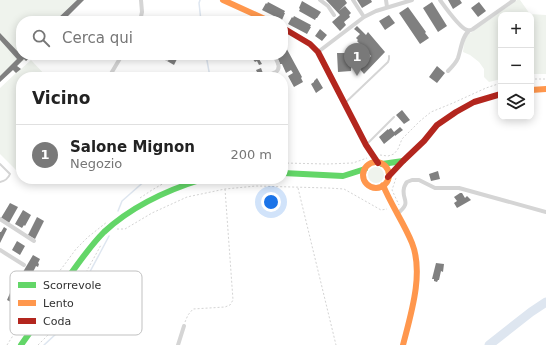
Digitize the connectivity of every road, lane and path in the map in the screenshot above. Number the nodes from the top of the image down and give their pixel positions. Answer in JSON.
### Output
{"nodes":[{"id":1,"x":141,"y":0,"type":"edge"},
{"id":2,"x":223,"y":0,"type":"edge"},
{"id":3,"x":320,"y":0,"type":"edge"},
{"id":4,"x":352,"y":0,"type":"edge"},
{"id":5,"x":386,"y":0,"type":"edge"},
{"id":6,"x":412,"y":0,"type":"edge"},
{"id":7,"x":440,"y":0,"type":"edge"},
{"id":8,"x":514,"y":0,"type":"edge"},
{"id":9,"x":387,"y":7,"type":"junction"},
{"id":10,"x":334,"y":15,"type":"dead end"},
{"id":11,"x":141,"y":16,"type":"edge"},
{"id":12,"x":254,"y":16,"type":"edge"},
{"id":13,"x":364,"y":17,"type":"junction"},
{"id":14,"x":288,"y":31,"type":"edge"},
{"id":15,"x":469,"y":31,"type":"junction"},
{"id":16,"x":318,"y":52,"type":"junction"},
{"id":17,"x":389,"y":56,"type":"dead end"},
{"id":18,"x":119,"y":60,"type":"edge"},
{"id":19,"x":276,"y":60,"type":"edge"},
{"id":20,"x":448,"y":71,"type":"dead end"},
{"id":21,"x":112,"y":72,"type":"edge"},
{"id":22,"x":274,"y":72,"type":"edge"},
{"id":23,"x":534,"y":79,"type":"edge"},
{"id":24,"x":546,"y":79,"type":"edge"},
{"id":25,"x":498,"y":84,"type":"edge"},
{"id":26,"x":546,"y":89,"type":"edge"},
{"id":27,"x":534,"y":90,"type":"edge"},
{"id":28,"x":498,"y":95,"type":"edge"},
{"id":29,"x":344,"y":104,"type":"junction"},
{"id":30,"x":394,"y":117,"type":"dead end"},
{"id":31,"x":366,"y":145,"type":"junction"},
{"id":32,"x":386,"y":156,"type":"junction"},
{"id":33,"x":371,"y":157,"type":"junction"},
{"id":34,"x":403,"y":161,"type":"junction"},
{"id":35,"x":288,"y":163,"type":"edge"},
{"id":36,"x":380,"y":163,"type":"junction"},
{"id":37,"x":391,"y":163,"type":"junction"},
{"id":38,"x":0,"y":164,"type":"edge"},
{"id":39,"x":366,"y":167,"type":"junction"},
{"id":40,"x":394,"y":170,"type":"junction"},
{"id":41,"x":288,"y":173,"type":"edge"},
{"id":42,"x":388,"y":177,"type":"junction"},
{"id":43,"x":0,"y":182,"type":"edge"},
{"id":44,"x":186,"y":184,"type":"edge"},
{"id":45,"x":383,"y":186,"type":"junction"},
{"id":46,"x":297,"y":187,"type":"junction"},
{"id":47,"x":225,"y":189,"type":"junction"},
{"id":48,"x":394,"y":207,"type":"junction"},
{"id":49,"x":546,"y":212,"type":"edge"},
{"id":50,"x":398,"y":214,"type":"junction"},
{"id":51,"x":0,"y":219,"type":"edge"},
{"id":52,"x":125,"y":229,"type":"dead end"},
{"id":53,"x":34,"y":241,"type":"dead end"},
{"id":54,"x":102,"y":242,"type":"dead end"},
{"id":55,"x":0,"y":250,"type":"edge"},
{"id":56,"x":24,"y":265,"type":"dead end"},
{"id":57,"x":73,"y":271,"type":"edge"},
{"id":58,"x":86,"y":271,"type":"edge"},
{"id":59,"x":184,"y":326,"type":"joint"},
{"id":60,"x":28,"y":335,"type":"edge"},
{"id":61,"x":48,"y":335,"type":"edge"},
{"id":62,"x":21,"y":345,"type":"edge"},
{"id":63,"x":38,"y":345,"type":"edge"},
{"id":64,"x":178,"y":345,"type":"edge"},
{"id":65,"x":336,"y":345,"type":"edge"},
{"id":66,"x":403,"y":345,"type":"edge"}],
"edges":[{"from":1,"to":11,"type":"street"},
{"from":2,"to":12,"type":"main road"},
{"from":3,"to":10,"type":"street"},
{"from":4,"to":13,"type":"street"},
{"from":5,"to":9,"type":"street"},
{"from":6,"to":9,"type":"street"},
{"from":7,"to":15,"type":"street"},
{"from":8,"to":15,"type":"street"},
{"from":9,"to":13,"type":"street"},
{"from":13,"to":16,"type":"street"},
{"from":14,"to":16,"type":"main road"},
{"from":15,"to":20,"type":"street"},
{"from":16,"to":29,"type":"main road"},
{"from":17,"to":29,"type":"lane"},
{"from":18,"to":21,"type":"street"},
{"from":19,"to":22,"type":"street"},
{"from":23,"to":24,"type":"path"},
{"from":25,"to":32,"type":"path"},
{"from":26,"to":27,"type":"main road"},
{"from":28,"to":34,"type":"main road"},
{"from":29,"to":31,"type":"main road"},
{"from":30,"to":31,"type":"lane"},
{"from":31,"to":33,"type":"main road"},
{"from":32,"to":33,"type":"path"},
{"from":32,"to":37,"type":"path"},
{"from":33,"to":35,"type":"path"},
{"from":33,"to":36,"type":"main road"},
{"from":33,"to":39,"type":"main road"},
{"from":34,"to":37,"type":"main road"},
{"from":34,"to":40,"type":"main road"},
{"from":36,"to":37,"type":"main road"},
{"from":36,"to":39,"type":"main road"},
{"from":36,"to":42,"type":"main road"},
{"from":38,"to":43,"type":"lane"},
{"from":39,"to":41,"type":"main road"},
{"from":39,"to":45,"type":"main road"},
{"from":40,"to":42,"type":"main road"},
{"from":40,"to":50,"type":"path"},
{"from":42,"to":45,"type":"main road"},
{"from":44,"to":57,"type":"main road"},
{"from":45,"to":48,"type":"main road"},
{"from":46,"to":47,"type":"path"},
{"from":46,"to":48,"type":"path"},
{"from":46,"to":65,"type":"path"},
{"from":47,"to":52,"type":"path"},
{"from":47,"to":59,"type":"path"},
{"from":48,"to":50,"type":"main road"},
{"from":49,"to":50,"type":"street"},
{"from":50,"to":66,"type":"main road"},
{"from":51,"to":53,"type":"street"},
{"from":54,"to":58,"type":"path"},
{"from":55,"to":56,"type":"street"},
{"from":59,"to":64,"type":"street"},
{"from":60,"to":62,"type":"main road"},
{"from":61,"to":63,"type":"path"}]}
